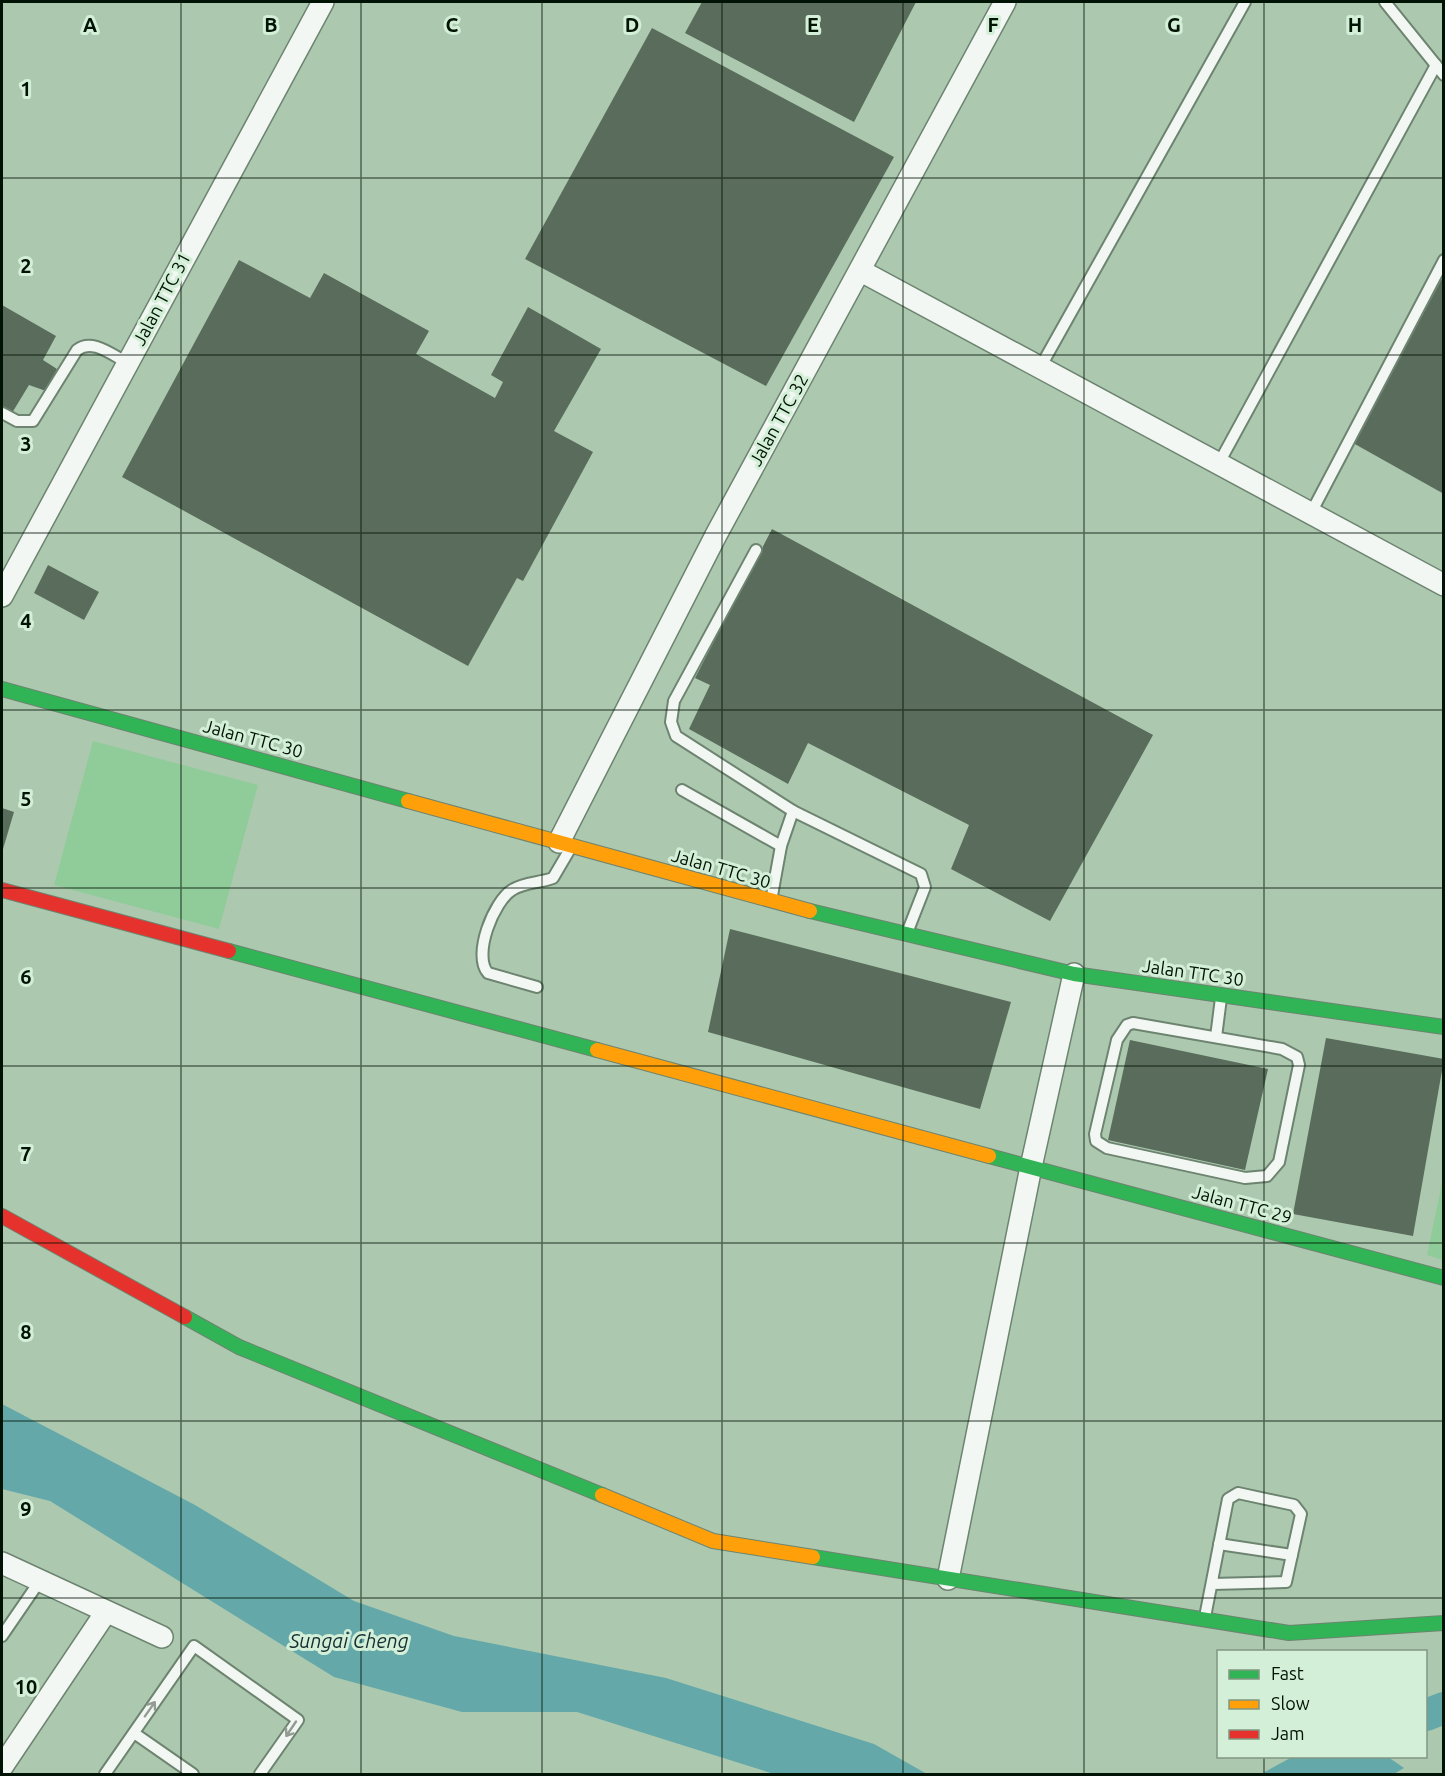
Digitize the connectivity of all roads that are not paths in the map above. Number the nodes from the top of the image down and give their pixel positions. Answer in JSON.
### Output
{"nodes":[{"id":1,"x":323,"y":2,"type":"edge"},
{"id":2,"x":1005,"y":2,"type":"edge"},
{"id":3,"x":1245,"y":2,"type":"edge"},
{"id":4,"x":1385,"y":2,"type":"edge"},
{"id":5,"x":1436,"y":65,"type":"junction"},
{"id":6,"x":1443,"y":75,"type":"edge"},
{"id":7,"x":1443,"y":260,"type":"edge"},
{"id":8,"x":861,"y":271,"type":"junction"},
{"id":9,"x":128,"y":363,"type":"junction"},
{"id":10,"x":1041,"y":366,"type":"junction"},
{"id":11,"x":2,"y":413,"type":"edge"},
{"id":12,"x":1219,"y":463,"type":"junction"},
{"id":13,"x":1311,"y":513,"type":"junction"},
{"id":14,"x":756,"y":550,"type":"dead end"},
{"id":15,"x":1443,"y":585,"type":"edge"},
{"id":16,"x":2,"y":596,"type":"edge"},
{"id":17,"x":2,"y":689,"type":"edge"},
{"id":18,"x":681,"y":790,"type":"dead end"},
{"id":19,"x":793,"y":811,"type":"junction"},
{"id":20,"x":566,"y":844,"type":"junction"},
{"id":21,"x":781,"y":846,"type":"junction"},
{"id":22,"x":2,"y":890,"type":"edge"},
{"id":23,"x":771,"y":902,"type":"junction"},
{"id":24,"x":907,"y":934,"type":"junction"},
{"id":25,"x":1074,"y":974,"type":"junction"},
{"id":26,"x":537,"y":987,"type":"dead end"},
{"id":27,"x":1222,"y":995,"type":"junction"},
{"id":28,"x":1443,"y":1027,"type":"edge"},
{"id":29,"x":1216,"y":1037,"type":"junction"},
{"id":30,"x":1031,"y":1167,"type":"junction"},
{"id":31,"x":2,"y":1216,"type":"edge"},
{"id":32,"x":1443,"y":1278,"type":"edge"},
{"id":33,"x":1219,"y":1544,"type":"junction"},
{"id":34,"x":1292,"y":1555,"type":"junction"},
{"id":35,"x":2,"y":1563,"type":"edge"},
{"id":36,"x":948,"y":1579,"type":"junction"},
{"id":37,"x":39,"y":1582,"type":"junction"},
{"id":38,"x":1212,"y":1584,"type":"junction"},
{"id":39,"x":106,"y":1612,"type":"junction"},
{"id":40,"x":1204,"y":1620,"type":"junction"},
{"id":41,"x":1443,"y":1623,"type":"edge"},
{"id":42,"x":2,"y":1636,"type":"edge"},
{"id":43,"x":162,"y":1637,"type":"dead end"},
{"id":44,"x":134,"y":1733,"type":"junction"},
{"id":45,"x":2,"y":1767,"type":"edge"},
{"id":46,"x":105,"y":1774,"type":"edge"},
{"id":47,"x":193,"y":1774,"type":"edge"},
{"id":48,"x":260,"y":1774,"type":"edge"}],
"edges":[{"from":1,"to":9,"type":"street","name":"Jalan TTC 31"},
{"from":2,"to":8,"type":"street","name":"Jalan TTC 32"},
{"from":3,"to":10,"type":"lane"},
{"from":4,"to":5,"type":"lane"},
{"from":5,"to":6,"type":"lane"},
{"from":5,"to":12,"type":"lane"},
{"from":7,"to":13,"type":"lane"},
{"from":8,"to":10,"type":"street"},
{"from":8,"to":20,"type":"street","name":"Jalan TTC 32"},
{"from":9,"to":11,"type":"lane"},
{"from":9,"to":16,"type":"street","name":"Jalan TTC 31"},
{"from":10,"to":12,"type":"street"},
{"from":12,"to":13,"type":"street"},
{"from":13,"to":15,"type":"street"},
{"from":14,"to":19,"type":"lane"},
{"from":17,"to":20,"type":"street","name":"Jalan TTC 30"},
{"from":18,"to":21,"type":"lane"},
{"from":19,"to":21,"type":"lane"},
{"from":19,"to":24,"type":"lane"},
{"from":20,"to":23,"type":"street","name":"Jalan TTC 30"},
{"from":20,"to":26,"type":"lane"},
{"from":21,"to":23,"type":"lane"},
{"from":22,"to":30,"type":"street","name":"Jalan TTC 29"},
{"from":23,"to":24,"type":"street","name":"Jalan TTC 30"},
{"from":24,"to":25,"type":"street","name":"Jalan TTC 30"},
{"from":25,"to":27,"type":"street","name":"Jalan TTC 30"},
{"from":25,"to":30,"type":"street"},
{"from":27,"to":28,"type":"street","name":"Jalan TTC 30"},
{"from":27,"to":29,"type":"lane"},
{"from":29,"to":29,"type":"lane"},
{"from":30,"to":32,"type":"street","name":"Jalan TTC 29"},
{"from":30,"to":36,"type":"street"},
{"from":31,"to":36,"type":"street"},
{"from":33,"to":34,"type":"lane"},
{"from":33,"to":34,"type":"lane"},
{"from":33,"to":38,"type":"lane"},
{"from":34,"to":38,"type":"lane"},
{"from":35,"to":37,"type":"street"},
{"from":36,"to":40,"type":"street"},
{"from":37,"to":39,"type":"street"},
{"from":37,"to":42,"type":"lane"},
{"from":38,"to":40,"type":"lane"},
{"from":39,"to":43,"type":"street"},
{"from":39,"to":45,"type":"street"},
{"from":40,"to":41,"type":"street"},
{"from":44,"to":46,"type":"lane"},
{"from":44,"to":47,"type":"lane"},
{"from":44,"to":48,"type":"lane","one_way":true}]}
